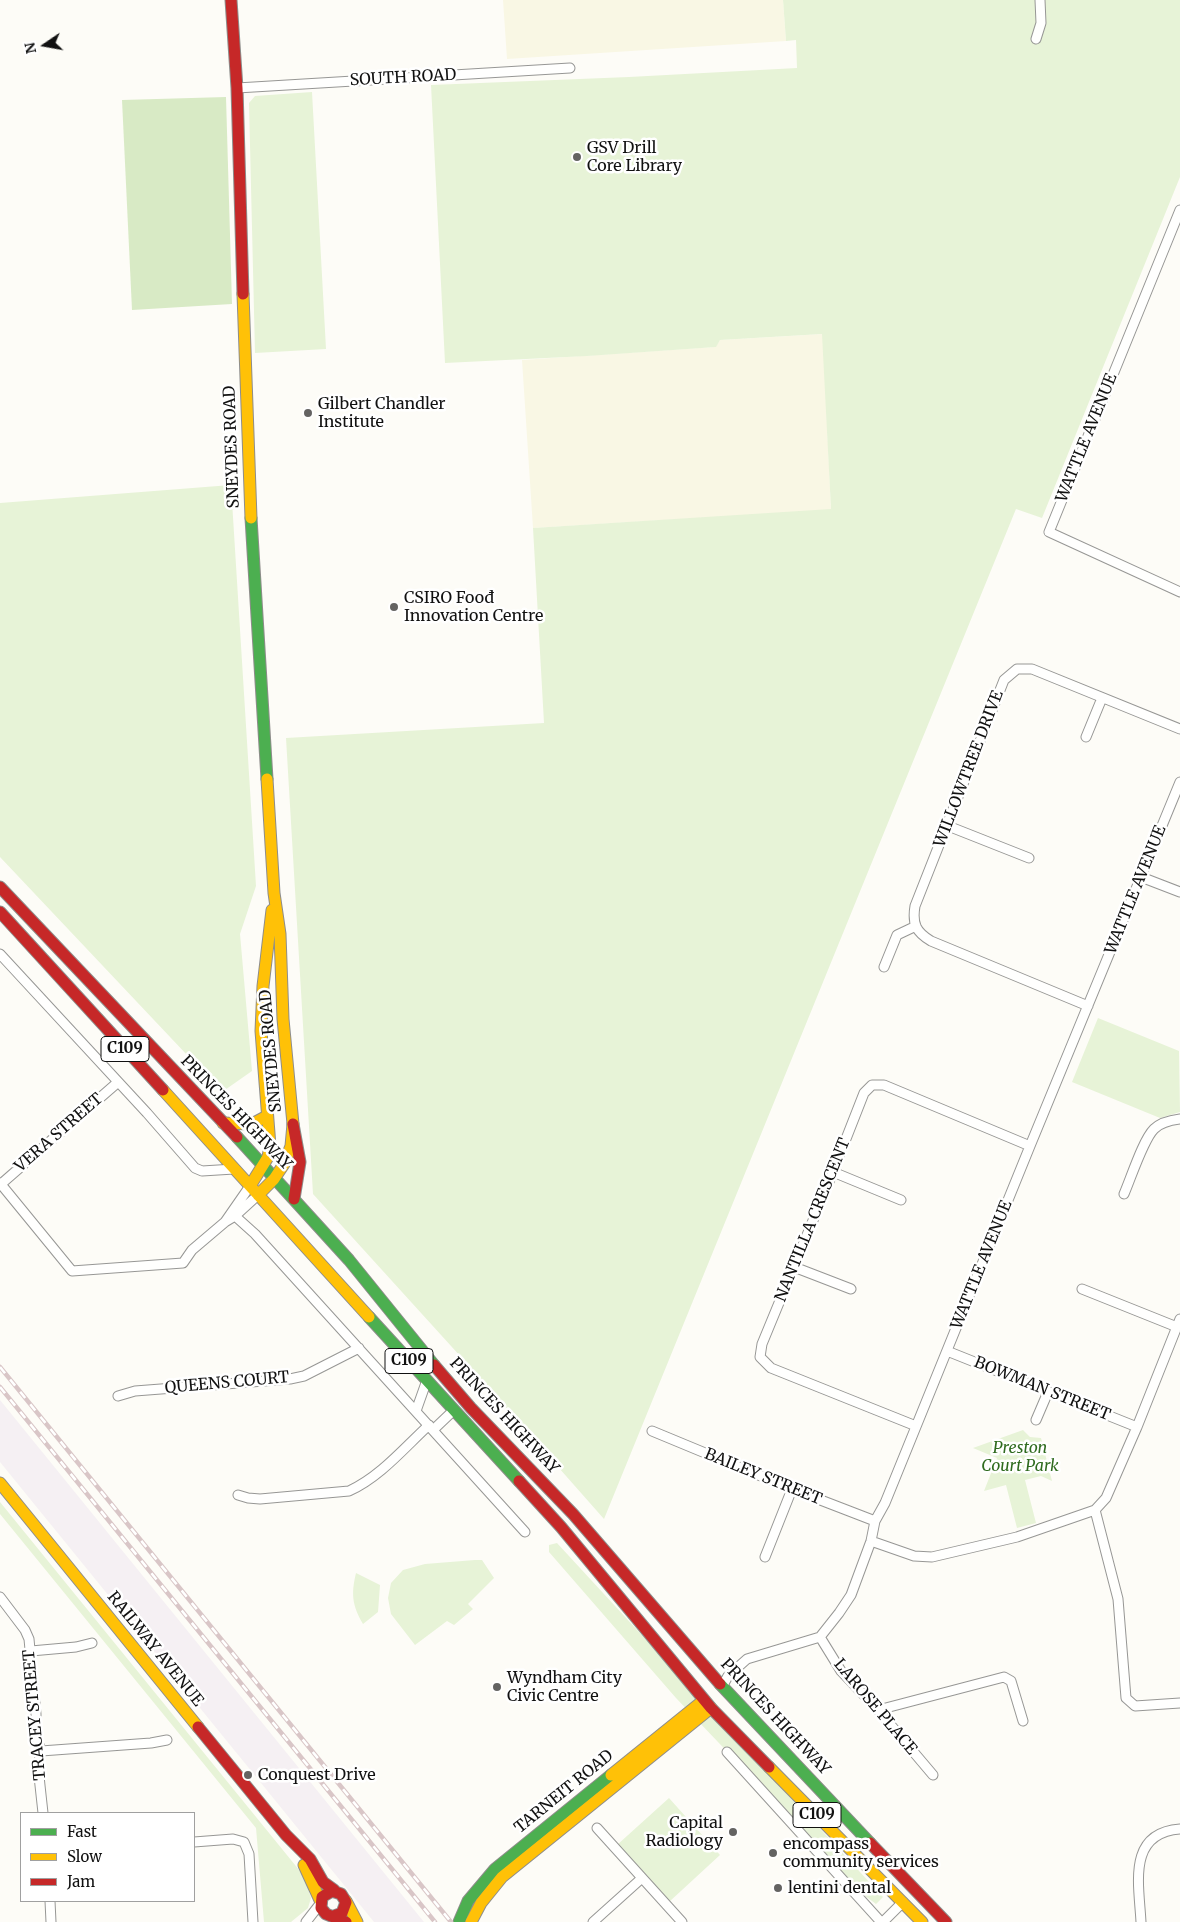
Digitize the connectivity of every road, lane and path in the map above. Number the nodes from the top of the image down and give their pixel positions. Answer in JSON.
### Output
{"nodes":[{"id":1,"x":232,"y":0,"type":"edge"},
{"id":2,"x":1040,"y":0,"type":"edge"},
{"id":3,"x":1036,"y":39,"type":"dead end"},
{"id":4,"x":570,"y":68,"type":"dead end"},
{"id":5,"x":237,"y":88,"type":"junction"},
{"id":6,"x":1180,"y":210,"type":"edge"},
{"id":7,"x":1180,"y":592,"type":"edge"},
{"id":8,"x":1102,"y":698,"type":"junction"},
{"id":9,"x":1180,"y":729,"type":"edge"},
{"id":10,"x":1086,"y":737,"type":"dead end"},
{"id":11,"x":1180,"y":782,"type":"edge"},
{"id":12,"x":948,"y":826,"type":"junction"},
{"id":13,"x":1029,"y":858,"type":"dead end"},
{"id":14,"x":1141,"y":877,"type":"junction"},
{"id":15,"x":0,"y":887,"type":"edge"},
{"id":16,"x":1180,"y":892,"type":"edge"},
{"id":17,"x":274,"y":893,"type":"junction"},
{"id":18,"x":0,"y":912,"type":"edge"},
{"id":19,"x":916,"y":926,"type":"junction"},
{"id":20,"x":0,"y":954,"type":"edge"},
{"id":21,"x":884,"y":967,"type":"dead end"},
{"id":22,"x":1088,"y":1006,"type":"junction"},
{"id":23,"x":117,"y":1082,"type":"junction"},
{"id":24,"x":267,"y":1116,"type":"junction"},
{"id":25,"x":1180,"y":1118,"type":"edge"},
{"id":26,"x":223,"y":1123,"type":"junction"},
{"id":27,"x":293,"y":1124,"type":"junction"},
{"id":28,"x":1030,"y":1146,"type":"junction"},
{"id":29,"x":263,"y":1164,"type":"junction"},
{"id":30,"x":235,"y":1169,"type":"junction"},
{"id":31,"x":833,"y":1172,"type":"junction"},
{"id":32,"x":276,"y":1178,"type":"junction"},
{"id":33,"x":1,"y":1183,"type":"edge"},
{"id":34,"x":254,"y":1190,"type":"junction"},
{"id":35,"x":1124,"y":1194,"type":"dead end"},
{"id":36,"x":294,"y":1199,"type":"junction"},
{"id":37,"x":901,"y":1200,"type":"dead end"},
{"id":38,"x":235,"y":1216,"type":"junction"},
{"id":39,"x":225,"y":1222,"type":"junction"},
{"id":40,"x":794,"y":1267,"type":"junction"},
{"id":41,"x":851,"y":1289,"type":"dead end"},
{"id":42,"x":1082,"y":1289,"type":"dead end"},
{"id":43,"x":1178,"y":1323,"type":"edge"},
{"id":44,"x":359,"y":1348,"type":"junction"},
{"id":45,"x":947,"y":1351,"type":"junction"},
{"id":46,"x":427,"y":1380,"type":"junction"},
{"id":47,"x":451,"y":1385,"type":"junction"},
{"id":48,"x":1048,"y":1392,"type":"junction"},
{"id":49,"x":118,"y":1396,"type":"dead end"},
{"id":50,"x":454,"y":1410,"type":"junction"},
{"id":51,"x":416,"y":1411,"type":"junction"},
{"id":52,"x":1036,"y":1420,"type":"dead end"},
{"id":53,"x":916,"y":1426,"type":"junction"},
{"id":54,"x":1137,"y":1427,"type":"junction"},
{"id":55,"x":431,"y":1428,"type":"junction"},
{"id":56,"x":652,"y":1431,"type":"dead end"},
{"id":57,"x":0,"y":1483,"type":"edge"},
{"id":58,"x":792,"y":1489,"type":"junction"},
{"id":59,"x":238,"y":1495,"type":"dead end"},
{"id":60,"x":1095,"y":1510,"type":"junction"},
{"id":61,"x":574,"y":1514,"type":"junction"},
{"id":62,"x":875,"y":1521,"type":"junction"},
{"id":63,"x":561,"y":1527,"type":"junction"},
{"id":64,"x":525,"y":1532,"type":"dead end"},
{"id":65,"x":871,"y":1541,"type":"junction"},
{"id":66,"x":765,"y":1557,"type":"dead end"},
{"id":67,"x":0,"y":1597,"type":"edge"},
{"id":68,"x":820,"y":1637,"type":"junction"},
{"id":69,"x":92,"y":1642,"type":"dead end"},
{"id":70,"x":31,"y":1650,"type":"junction"},
{"id":71,"x":722,"y":1687,"type":"junction"},
{"id":72,"x":1180,"y":1703,"type":"edge"},
{"id":73,"x":708,"y":1704,"type":"junction"},
{"id":74,"x":878,"y":1710,"type":"junction"},
{"id":75,"x":1023,"y":1721,"type":"dead end"},
{"id":76,"x":167,"y":1740,"type":"dead end"},
{"id":77,"x":40,"y":1751,"type":"junction"},
{"id":78,"x":727,"y":1752,"type":"dead end"},
{"id":79,"x":933,"y":1775,"type":"dead end"},
{"id":80,"x":43,"y":1812,"type":"edge"},
{"id":81,"x":597,"y":1828,"type":"dead end"},
{"id":82,"x":1180,"y":1829,"type":"edge"},
{"id":83,"x":286,"y":1835,"type":"junction"},
{"id":84,"x":195,"y":1842,"type":"edge"},
{"id":85,"x":498,"y":1873,"type":"junction"},
{"id":86,"x":642,"y":1878,"type":"junction"},
{"id":87,"x":916,"y":1889,"type":"junction"},
{"id":88,"x":334,"y":1890,"type":"junction"},
{"id":89,"x":346,"y":1901,"type":"junction"},
{"id":90,"x":50,"y":1902,"type":"edge"},
{"id":91,"x":320,"y":1902,"type":"junction"},
{"id":92,"x":903,"y":1902,"type":"junction"},
{"id":93,"x":332,"y":1916,"type":"junction"},
{"id":94,"x":51,"y":1922,"type":"edge"},
{"id":95,"x":253,"y":1922,"type":"edge"},
{"id":96,"x":306,"y":1922,"type":"edge"},
{"id":97,"x":320,"y":1922,"type":"edge"},
{"id":98,"x":346,"y":1922,"type":"edge"},
{"id":99,"x":357,"y":1922,"type":"edge"},
{"id":100,"x":459,"y":1922,"type":"edge"},
{"id":101,"x":471,"y":1922,"type":"edge"},
{"id":102,"x":594,"y":1922,"type":"edge"},
{"id":103,"x":682,"y":1922,"type":"edge"},
{"id":104,"x":882,"y":1922,"type":"edge"},
{"id":105,"x":922,"y":1922,"type":"edge"},
{"id":106,"x":946,"y":1922,"type":"edge"},
{"id":107,"x":1141,"y":1922,"type":"edge"}],
"edges":[{"from":1,"to":5,"type":"main road","name":"SNEYDES ROAD"},
{"from":2,"to":3,"type":"street"},
{"from":4,"to":5,"type":"street","name":"SOUTH ROAD"},
{"from":5,"to":17,"type":"main road","name":"SNEYDES ROAD"},
{"from":6,"to":7,"type":"street","name":"WATTLE AVENUE"},
{"from":8,"to":9,"type":"street","name":"WILLOWTREE DRIVE"},
{"from":8,"to":10,"type":"street"},
{"from":8,"to":12,"type":"street","name":"WILLOWTREE DRIVE"},
{"from":11,"to":14,"type":"street","name":"WATTLE AVENUE"},
{"from":12,"to":13,"type":"street"},
{"from":12,"to":19,"type":"street","name":"WILLOWTREE DRIVE"},
{"from":14,"to":16,"type":"street"},
{"from":14,"to":22,"type":"street","name":"WATTLE AVENUE"},
{"from":15,"to":26,"type":"main road","name":"PRINCES HIGHWAY","number":"C109"},
{"from":17,"to":24,"type":"main road","name":"SNEYDES ROAD"},
{"from":17,"to":27,"type":"main road","name":"SNEYDES ROAD"},
{"from":18,"to":30,"type":"main road","name":"PRINCES HIGHWAY","number":"C109"},
{"from":19,"to":21,"type":"street"},
{"from":19,"to":22,"type":"street"},
{"from":20,"to":23,"type":"street"},
{"from":22,"to":28,"type":"street","name":"WATTLE AVENUE"},
{"from":23,"to":30,"type":"street"},
{"from":23,"to":33,"type":"street","name":"VERA STREET"},
{"from":24,"to":26,"type":"main road"},
{"from":24,"to":29,"type":"main road","name":"SNEYDES ROAD"},
{"from":25,"to":35,"type":"street"},
{"from":26,"to":29,"type":"main road","name":"PRINCES HIGHWAY","number":"C109"},
{"from":27,"to":32,"type":"main road","name":"SNEYDES ROAD"},
{"from":27,"to":36,"type":"main road"},
{"from":28,"to":31,"type":"street","name":"NANTILLA CRESCENT"},
{"from":28,"to":45,"type":"street","name":"WATTLE AVENUE"},
{"from":29,"to":32,"type":"main road","name":"PRINCES HIGHWAY","number":"C109"},
{"from":29,"to":34,"type":"main road","name":"SNEYDES ROAD"},
{"from":30,"to":34,"type":"main road","name":"PRINCES HIGHWAY","number":"C109"},
{"from":31,"to":37,"type":"street"},
{"from":31,"to":40,"type":"street","name":"NANTILLA CRESCENT"},
{"from":32,"to":34,"type":"main road","name":"SNEYDES ROAD"},
{"from":32,"to":36,"type":"main road","name":"PRINCES HIGHWAY","number":"C109"},
{"from":33,"to":39,"type":"street"},
{"from":34,"to":38,"type":"street"},
{"from":34,"to":39,"type":"street"},
{"from":34,"to":46,"type":"main road","name":"PRINCES HIGHWAY","number":"C109"},
{"from":36,"to":47,"type":"main road","name":"PRINCES HIGHWAY","number":"C109"},
{"from":38,"to":39,"type":"street"},
{"from":38,"to":44,"type":"street"},
{"from":40,"to":41,"type":"street"},
{"from":40,"to":53,"type":"street","name":"NANTILLA CRESCENT"},
{"from":42,"to":43,"type":"street"},
{"from":43,"to":54,"type":"street"},
{"from":44,"to":49,"type":"street","name":"QUEENS COURT"},
{"from":44,"to":51,"type":"street"},
{"from":45,"to":48,"type":"street","name":"BOWMAN STREET"},
{"from":45,"to":53,"type":"street","name":"WATTLE AVENUE"},
{"from":46,"to":50,"type":"main road","name":"PRINCES HIGHWAY","number":"C109"},
{"from":46,"to":51,"type":"street","name":"PRINCES HIGHWAY"},
{"from":47,"to":50,"type":"main road"},
{"from":47,"to":61,"type":"main road","name":"PRINCES HIGHWAY","number":"C109"},
{"from":48,"to":52,"type":"street"},
{"from":48,"to":54,"type":"street","name":"BOWMAN STREET"},
{"from":50,"to":55,"type":"street","name":"PRINCES HIGHWAY"},
{"from":50,"to":63,"type":"main road","name":"PRINCES HIGHWAY","number":"C109"},
{"from":51,"to":55,"type":"street"},
{"from":53,"to":62,"type":"street","name":"WATTLE AVENUE"},
{"from":54,"to":60,"type":"street"},
{"from":55,"to":59,"type":"street","name":"PRINCES HIGHWAY"},
{"from":55,"to":64,"type":"street"},
{"from":56,"to":58,"type":"street","name":"BAILEY STREET"},
{"from":57,"to":83,"type":"main road","name":"RAILWAY AVENUE"},
{"from":58,"to":62,"type":"street","name":"BAILEY STREET"},
{"from":58,"to":66,"type":"street"},
{"from":60,"to":65,"type":"street"},
{"from":60,"to":72,"type":"street"},
{"from":61,"to":63,"type":"main road"},
{"from":61,"to":71,"type":"main road","name":"PRINCES HIGHWAY","number":"C109"},
{"from":62,"to":65,"type":"street","name":"WATTLE AVENUE"},
{"from":63,"to":73,"type":"main road","name":"PRINCES HIGHWAY","number":"C109"},
{"from":65,"to":68,"type":"street","name":"WATTLE AVENUE"},
{"from":67,"to":70,"type":"street","name":"TRACEY STREET"},
{"from":68,"to":71,"type":"street"},
{"from":68,"to":74,"type":"street","name":"LAROSE PLACE"},
{"from":69,"to":70,"type":"street"},
{"from":70,"to":77,"type":"street","name":"TRACEY STREET"},
{"from":71,"to":73,"type":"main road","name":"TARNEIT ROAD"},
{"from":71,"to":87,"type":"main road","name":"PRINCES HIGHWAY","number":"C109"},
{"from":73,"to":85,"type":"main road","name":"TARNEIT ROAD"},
{"from":73,"to":92,"type":"main road","name":"PRINCES HIGHWAY","number":"C109"},
{"from":74,"to":75,"type":"street"},
{"from":74,"to":79,"type":"street","name":"LAROSE PLACE"},
{"from":76,"to":77,"type":"street"},
{"from":77,"to":80,"type":"street","name":"TRACEY STREET"},
{"from":78,"to":104,"type":"street"},
{"from":81,"to":86,"type":"street"},
{"from":82,"to":107,"type":"street"},
{"from":83,"to":88,"type":"main road","name":"RAILWAY AVENUE"},
{"from":83,"to":91,"type":"main road","name":"RAILWAY AVENUE"},
{"from":84,"to":95,"type":"street"},
{"from":85,"to":100,"type":"main road","name":"TARNEIT ROAD"},
{"from":85,"to":101,"type":"main road","name":"TARNEIT ROAD"},
{"from":86,"to":102,"type":"street"},
{"from":86,"to":103,"type":"street"},
{"from":87,"to":92,"type":"main road"},
{"from":87,"to":106,"type":"main road","name":"PRINCES HIGHWAY","number":"C109"},
{"from":88,"to":89,"type":"main road"},
{"from":88,"to":91,"type":"main road"},
{"from":89,"to":93,"type":"main road"},
{"from":89,"to":99,"type":"main road"},
{"from":90,"to":94,"type":"street"},
{"from":91,"to":93,"type":"main road"},
{"from":91,"to":96,"type":"street"},
{"from":92,"to":104,"type":"street"},
{"from":92,"to":105,"type":"main road","name":"PRINCES HIGHWAY","number":"C109"},
{"from":93,"to":97,"type":"street"},
{"from":93,"to":98,"type":"main road"}]}
